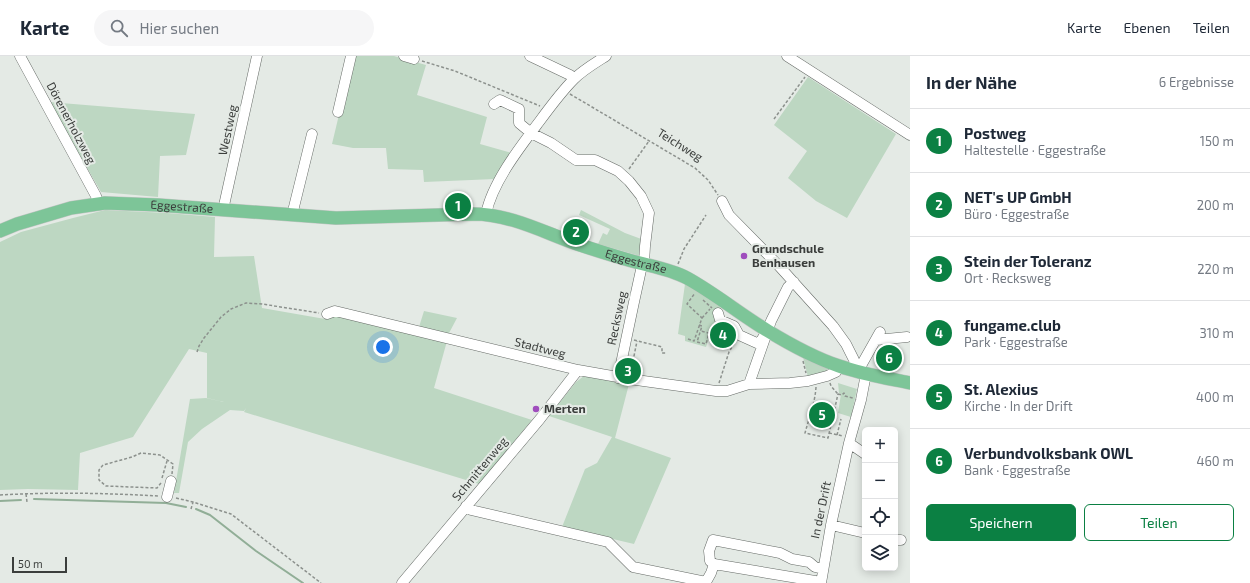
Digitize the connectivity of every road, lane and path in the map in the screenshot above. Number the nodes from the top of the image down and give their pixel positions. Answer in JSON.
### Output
{"nodes":[{"id":1,"x":20,"y":56,"type":"edge"},
{"id":2,"x":257,"y":56,"type":"edge"},
{"id":3,"x":351,"y":56,"type":"edge"},
{"id":4,"x":404,"y":56,"type":"edge"},
{"id":5,"x":530,"y":56,"type":"edge"},
{"id":6,"x":606,"y":56,"type":"edge"},
{"id":7,"x":787,"y":56,"type":"edge"},
{"id":8,"x":414,"y":59,"type":"joint"},
{"id":9,"x":810,"y":70,"type":"junction"},
{"id":10,"x":574,"y":78,"type":"junction"},
{"id":11,"x":564,"y":90,"type":"junction"},
{"id":12,"x":494,"y":104,"type":"dead end"},
{"id":13,"x":548,"y":110,"type":"junction"},
{"id":14,"x":338,"y":112,"type":"dead end"},
{"id":15,"x":774,"y":119,"type":"dead end"},
{"id":16,"x":531,"y":133,"type":"junction"},
{"id":17,"x":312,"y":134,"type":"dead end"},
{"id":18,"x":910,"y":135,"type":"edge"},
{"id":19,"x":649,"y":140,"type":"junction"},
{"id":20,"x":624,"y":175,"type":"junction"},
{"id":21,"x":722,"y":201,"type":"joint"},
{"id":22,"x":98,"y":203,"type":"junction"},
{"id":23,"x":224,"y":210,"type":"junction"},
{"id":24,"x":486,"y":214,"type":"junction"},
{"id":25,"x":292,"y":215,"type":"junction"},
{"id":26,"x":706,"y":215,"type":"dead end"},
{"id":27,"x":0,"y":231,"type":"edge"},
{"id":28,"x":644,"y":264,"type":"junction"},
{"id":29,"x":674,"y":273,"type":"junction"},
{"id":30,"x":794,"y":282,"type":"junction"},
{"id":31,"x":695,"y":294,"type":"dead end"},
{"id":32,"x":700,"y":298,"type":"dead end"},
{"id":33,"x":716,"y":313,"type":"junction"},
{"id":34,"x":327,"y":314,"type":"joint"},
{"id":35,"x":702,"y":318,"type":"junction"},
{"id":36,"x":699,"y":325,"type":"junction"},
{"id":37,"x":701,"y":331,"type":"junction"},
{"id":38,"x":768,"y":331,"type":"junction"},
{"id":39,"x":739,"y":335,"type":"junction"},
{"id":40,"x":907,"y":337,"type":"dead end"},
{"id":41,"x":711,"y":338,"type":"dead end"},
{"id":42,"x":626,"y":339,"type":"junction"},
{"id":43,"x":688,"y":339,"type":"dead end"},
{"id":44,"x":637,"y":341,"type":"junction"},
{"id":45,"x":694,"y":341,"type":"junction"},
{"id":46,"x":698,"y":342,"type":"junction"},
{"id":47,"x":804,"y":351,"type":"junction"},
{"id":48,"x":198,"y":352,"type":"dead end"},
{"id":49,"x":666,"y":353,"type":"dead end"},
{"id":50,"x":839,"y":366,"type":"junction"},
{"id":51,"x":578,"y":370,"type":"junction"},
{"id":52,"x":860,"y":372,"type":"junction"},
{"id":53,"x":827,"y":376,"type":"junction"},
{"id":54,"x":618,"y":378,"type":"junction"},
{"id":55,"x":629,"y":379,"type":"junction"},
{"id":56,"x":811,"y":380,"type":"junction"},
{"id":57,"x":910,"y":383,"type":"edge"},
{"id":58,"x":750,"y":384,"type":"junction"},
{"id":59,"x":716,"y":391,"type":"junction"},
{"id":60,"x":838,"y":394,"type":"junction"},
{"id":61,"x":861,"y":400,"type":"junction"},
{"id":62,"x":833,"y":417,"type":"junction"},
{"id":63,"x":838,"y":418,"type":"dead end"},
{"id":64,"x":841,"y":419,"type":"dead end"},
{"id":65,"x":829,"y":433,"type":"junction"},
{"id":66,"x":837,"y":435,"type":"junction"},
{"id":67,"x":841,"y":435,"type":"dead end"},
{"id":68,"x":850,"y":443,"type":"junction"},
{"id":69,"x":862,"y":452,"type":"edge"},
{"id":70,"x":167,"y":460,"type":"junction"},
{"id":71,"x":171,"y":482,"type":"joint"},
{"id":72,"x":26,"y":494,"type":"junction"},
{"id":73,"x":0,"y":495,"type":"edge"},
{"id":74,"x":167,"y":497,"type":"junction"},
{"id":75,"x":27,"y":502,"type":"dead end"},
{"id":76,"x":193,"y":502,"type":"junction"},
{"id":77,"x":466,"y":506,"type":"junction"},
{"id":78,"x":191,"y":509,"type":"dead end"},
{"id":79,"x":830,"y":525,"type":"junction"},
{"id":80,"x":862,"y":532,"type":"edge"},
{"id":81,"x":714,"y":564,"type":"junction"},
{"id":82,"x":823,"y":569,"type":"junction"},
{"id":83,"x":321,"y":583,"type":"edge"},
{"id":84,"x":402,"y":583,"type":"edge"},
{"id":85,"x":821,"y":583,"type":"edge"}],
"edges":[{"from":1,"to":22,"type":"street","name":"Dörenerholzweg"},
{"from":2,"to":23,"type":"street","name":"Westweg"},
{"from":3,"to":14,"type":"street"},
{"from":4,"to":8,"type":"street"},
{"from":5,"to":10,"type":"street"},
{"from":6,"to":10,"type":"street"},
{"from":7,"to":9,"type":"street"},
{"from":8,"to":13,"type":"path"},
{"from":9,"to":15,"type":"path"},
{"from":9,"to":18,"type":"street"},
{"from":10,"to":11,"type":"street"},
{"from":11,"to":13,"type":"street"},
{"from":11,"to":19,"type":"path","name":"Teichweg"},
{"from":12,"to":16,"type":"street"},
{"from":13,"to":16,"type":"street"},
{"from":16,"to":20,"type":"street"},
{"from":16,"to":24,"type":"street"},
{"from":17,"to":25,"type":"street"},
{"from":19,"to":20,"type":"path"},
{"from":19,"to":21,"type":"path","name":"Teichweg"},
{"from":20,"to":28,"type":"street","name":"Recksweg"},
{"from":21,"to":30,"type":"street"},
{"from":22,"to":23,"type":"main road","name":"Eggestraße"},
{"from":22,"to":27,"type":"main road","name":"Eggestraße"},
{"from":23,"to":25,"type":"main road","name":"Eggestraße"},
{"from":24,"to":25,"type":"main road","name":"Eggestraße"},
{"from":24,"to":28,"type":"main road","name":"Eggestraße"},
{"from":26,"to":29,"type":"path"},
{"from":28,"to":29,"type":"main road","name":"Eggestraße"},
{"from":28,"to":42,"type":"street","name":"Recksweg"},
{"from":29,"to":38,"type":"main road","name":"Eggestraße"},
{"from":30,"to":38,"type":"street"},
{"from":30,"to":52,"type":"street"},
{"from":31,"to":35,"type":"path"},
{"from":32,"to":33,"type":"path"},
{"from":33,"to":35,"type":"path"},
{"from":33,"to":39,"type":"street"},
{"from":33,"to":41,"type":"path"},
{"from":34,"to":48,"type":"path"},
{"from":34,"to":51,"type":"street","name":"Stadtweg"},
{"from":35,"to":36,"type":"path"},
{"from":36,"to":37,"type":"path"},
{"from":36,"to":45,"type":"path"},
{"from":37,"to":46,"type":"path"},
{"from":37,"to":46,"type":"path"},
{"from":38,"to":39,"type":"street"},
{"from":38,"to":47,"type":"main road","name":"Eggestraße"},
{"from":38,"to":58,"type":"street"},
{"from":39,"to":59,"type":"path"},
{"from":40,"to":52,"type":"street"},
{"from":42,"to":44,"type":"path"},
{"from":42,"to":54,"type":"street","name":"Recksweg"},
{"from":43,"to":45,"type":"path"},
{"from":44,"to":49,"type":"path"},
{"from":44,"to":55,"type":"path"},
{"from":45,"to":46,"type":"path"},
{"from":47,"to":50,"type":"main road","name":"Eggestraße"},
{"from":47,"to":56,"type":"path"},
{"from":50,"to":52,"type":"main road","name":"Eggestraße"},
{"from":50,"to":53,"type":"street","name":"Stadtweg"},
{"from":51,"to":54,"type":"street","name":"Stadtweg"},
{"from":51,"to":77,"type":"street","name":"Schmittenweg"},
{"from":52,"to":57,"type":"main road","name":"Eggestraße"},
{"from":52,"to":61,"type":"street","name":"In der Drift"},
{"from":53,"to":56,"type":"street","name":"Stadtweg"},
{"from":53,"to":60,"type":"path"},
{"from":54,"to":55,"type":"street","name":"Stadtweg"},
{"from":55,"to":59,"type":"street","name":"Stadtweg"},
{"from":56,"to":58,"type":"street","name":"Stadtweg"},
{"from":56,"to":65,"type":"path"},
{"from":58,"to":59,"type":"street","name":"Stadtweg"},
{"from":60,"to":61,"type":"path"},
{"from":60,"to":62,"type":"path"},
{"from":61,"to":68,"type":"street","name":"In der Drift"},
{"from":62,"to":63,"type":"path"},
{"from":62,"to":65,"type":"path"},
{"from":64,"to":66,"type":"path"},
{"from":65,"to":66,"type":"path"},
{"from":66,"to":67,"type":"path"},
{"from":68,"to":69,"type":"street"},
{"from":68,"to":79,"type":"street","name":"In der Drift"},
{"from":70,"to":70,"type":"path"},
{"from":70,"to":71,"type":"path"},
{"from":71,"to":74,"type":"street"},
{"from":72,"to":73,"type":"path"},
{"from":72,"to":74,"type":"path"},
{"from":72,"to":75,"type":"path"},
{"from":74,"to":76,"type":"path"},
{"from":76,"to":78,"type":"path"},
{"from":76,"to":83,"type":"path"},
{"from":77,"to":81,"type":"street"},
{"from":77,"to":84,"type":"street","name":"Schmittenweg"},
{"from":79,"to":80,"type":"street"},
{"from":79,"to":82,"type":"street","name":"In der Drift"},
{"from":81,"to":82,"type":"street"},
{"from":81,"to":85,"type":"street"},
{"from":82,"to":85,"type":"street","name":"In der Drift"}]}
